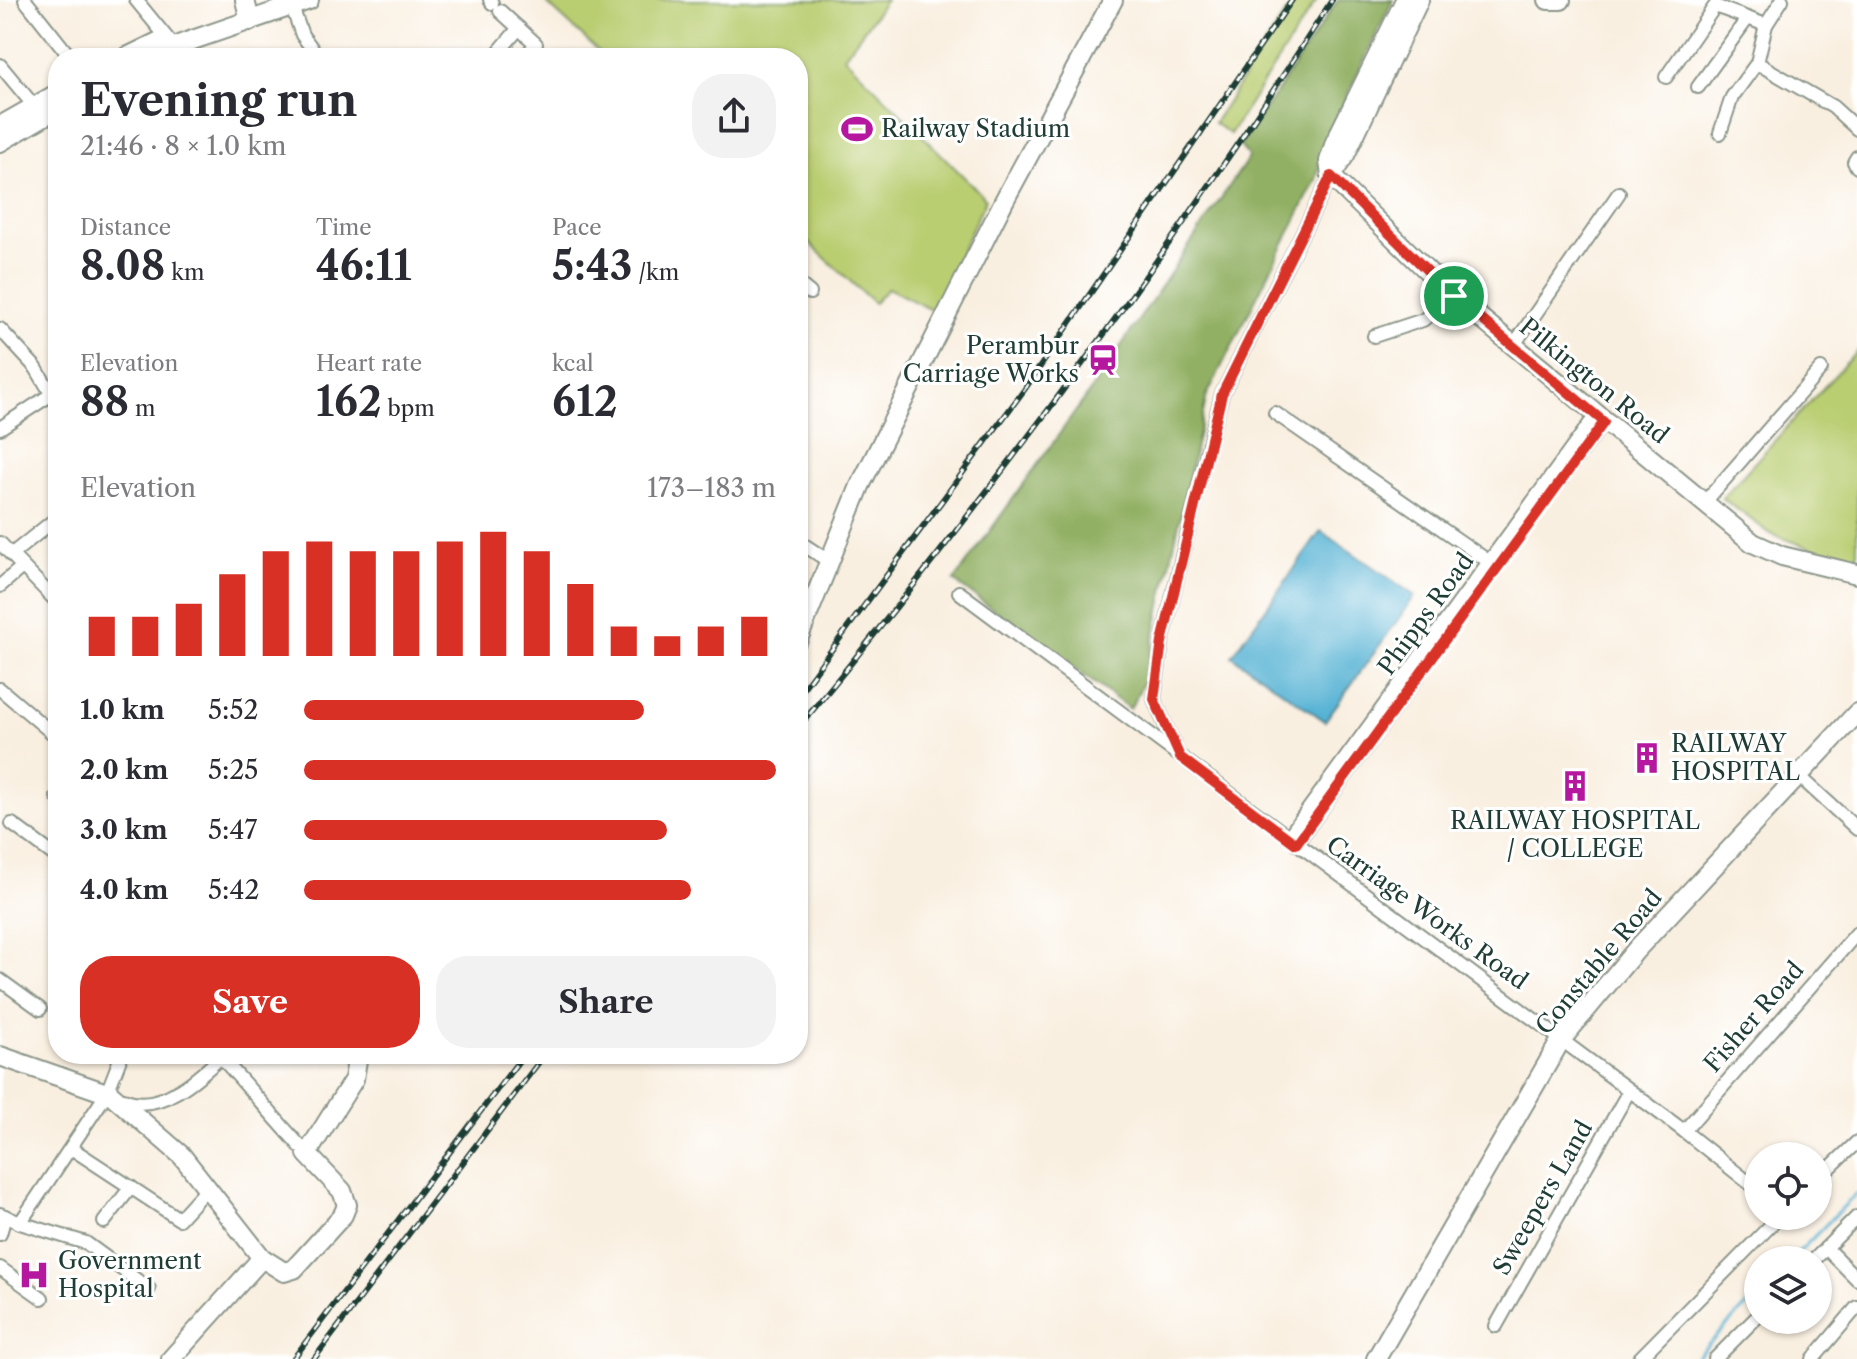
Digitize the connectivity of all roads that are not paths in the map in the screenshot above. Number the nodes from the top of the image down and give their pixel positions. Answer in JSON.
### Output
{"nodes":[{"id":1,"x":25,"y":0,"type":"edge"},
{"id":2,"x":136,"y":0,"type":"edge"},
{"id":3,"x":1113,"y":0,"type":"edge"},
{"id":4,"x":1405,"y":0,"type":"edge"},
{"id":5,"x":1419,"y":0,"type":"edge"},
{"id":6,"x":1548,"y":0,"type":"edge"},
{"id":7,"x":1561,"y":0,"type":"edge"},
{"id":8,"x":1782,"y":0,"type":"edge"},
{"id":9,"x":294,"y":2,"type":"edge"},
{"id":10,"x":1710,"y":2,"type":"edge"},
{"id":11,"x":494,"y":4,"type":"edge"},
{"id":12,"x":247,"y":10,"type":"edge"},
{"id":13,"x":1747,"y":19,"type":"junction"},
{"id":14,"x":1766,"y":25,"type":"junction"},
{"id":15,"x":519,"y":28,"type":"junction"},
{"id":16,"x":173,"y":39,"type":"junction"},
{"id":17,"x":63,"y":48,"type":"edge"},
{"id":18,"x":150,"y":48,"type":"edge"},
{"id":19,"x":163,"y":48,"type":"edge"},
{"id":20,"x":312,"y":48,"type":"edge"},
{"id":21,"x":504,"y":48,"type":"edge"},
{"id":22,"x":533,"y":48,"type":"edge"},
{"id":23,"x":1757,"y":63,"type":"junction"},
{"id":24,"x":0,"y":65,"type":"edge"},
{"id":25,"x":1666,"y":77,"type":"dead end"},
{"id":26,"x":1698,"y":87,"type":"dead end"},
{"id":27,"x":48,"y":98,"type":"edge"},
{"id":28,"x":34,"y":106,"type":"junction"},
{"id":29,"x":48,"y":114,"type":"edge"},
{"id":30,"x":0,"y":126,"type":"edge"},
{"id":31,"x":1857,"y":129,"type":"edge"},
{"id":32,"x":1720,"y":133,"type":"dead end"},
{"id":33,"x":0,"y":142,"type":"edge"},
{"id":34,"x":1857,"y":157,"type":"edge"},
{"id":35,"x":1857,"y":167,"type":"edge"},
{"id":36,"x":1331,"y":176,"type":"junction"},
{"id":37,"x":1619,"y":193,"type":"dead end"},
{"id":38,"x":1454,"y":296,"type":"junction"},
{"id":39,"x":0,"y":329,"type":"edge"},
{"id":40,"x":1374,"y":336,"type":"dead end"},
{"id":41,"x":1513,"y":346,"type":"junction"},
{"id":42,"x":1821,"y":369,"type":"dead end"},
{"id":43,"x":48,"y":385,"type":"edge"},
{"id":44,"x":48,"y":401,"type":"edge"},
{"id":45,"x":1275,"y":413,"type":"dead end"},
{"id":46,"x":1600,"y":418,"type":"junction"},
{"id":47,"x":0,"y":428,"type":"edge"},
{"id":48,"x":1704,"y":503,"type":"junction"},
{"id":49,"x":48,"y":525,"type":"edge"},
{"id":50,"x":0,"y":543,"type":"edge"},
{"id":51,"x":808,"y":548,"type":"edge"},
{"id":52,"x":12,"y":554,"type":"junction"},
{"id":53,"x":830,"y":562,"type":"junction"},
{"id":54,"x":1491,"y":563,"type":"junction"},
{"id":55,"x":21,"y":568,"type":"junction"},
{"id":56,"x":1857,"y":574,"type":"edge"},
{"id":57,"x":0,"y":586,"type":"edge"},
{"id":58,"x":48,"y":591,"type":"edge"},
{"id":59,"x":959,"y":592,"type":"dead end"},
{"id":60,"x":808,"y":615,"type":"edge"},
{"id":61,"x":0,"y":689,"type":"edge"},
{"id":62,"x":1857,"y":713,"type":"edge"},
{"id":63,"x":48,"y":730,"type":"edge"},
{"id":64,"x":1180,"y":757,"type":"junction"},
{"id":65,"x":1797,"y":774,"type":"junction"},
{"id":66,"x":12,"y":824,"type":"dead end"},
{"id":67,"x":1857,"y":829,"type":"edge"},
{"id":68,"x":1292,"y":840,"type":"junction"},
{"id":69,"x":48,"y":851,"type":"edge"},
{"id":70,"x":1857,"y":933,"type":"edge"},
{"id":71,"x":0,"y":980,"type":"edge"},
{"id":72,"x":40,"y":1009,"type":"dead end"},
{"id":73,"x":1561,"y":1040,"type":"junction"},
{"id":74,"x":1,"y":1058,"type":"edge"},
{"id":75,"x":119,"y":1064,"type":"edge"},
{"id":76,"x":214,"y":1064,"type":"edge"},
{"id":77,"x":229,"y":1064,"type":"edge"},
{"id":78,"x":356,"y":1064,"type":"edge"},
{"id":79,"x":1629,"y":1091,"type":"junction"},
{"id":80,"x":110,"y":1094,"type":"junction"},
{"id":81,"x":1684,"y":1131,"type":"junction"},
{"id":82,"x":1857,"y":1142,"type":"edge"},
{"id":83,"x":71,"y":1148,"type":"junction"},
{"id":84,"x":307,"y":1154,"type":"junction"},
{"id":85,"x":1832,"y":1166,"type":"edge"},
{"id":86,"x":1744,"y":1179,"type":"edge"},
{"id":87,"x":131,"y":1187,"type":"junction"},
{"id":88,"x":207,"y":1188,"type":"junction"},
{"id":89,"x":2,"y":1215,"type":"edge"},
{"id":90,"x":1857,"y":1217,"type":"edge"},
{"id":91,"x":104,"y":1222,"type":"dead end"},
{"id":92,"x":20,"y":1223,"type":"junction"},
{"id":93,"x":1766,"y":1230,"type":"edge"},
{"id":94,"x":0,"y":1234,"type":"edge"},
{"id":95,"x":1828,"y":1246,"type":"edge"},
{"id":96,"x":1832,"y":1254,"type":"edge"},
{"id":97,"x":262,"y":1258,"type":"junction"},
{"id":98,"x":0,"y":1268,"type":"edge"},
{"id":99,"x":1857,"y":1279,"type":"edge"},
{"id":100,"x":149,"y":1289,"type":"dead end"},
{"id":101,"x":42,"y":1298,"type":"dead end"},
{"id":102,"x":1857,"y":1307,"type":"edge"},
{"id":103,"x":1496,"y":1326,"type":"dead end"},
{"id":104,"x":1744,"y":1330,"type":"edge"},
{"id":105,"x":171,"y":1359,"type":"edge"},
{"id":106,"x":1376,"y":1359,"type":"edge"},
{"id":107,"x":1639,"y":1359,"type":"edge"},
{"id":108,"x":1715,"y":1359,"type":"edge"},
{"id":109,"x":1813,"y":1359,"type":"edge"}],
"edges":[{"from":1,"to":17,"type":"street"},
{"from":2,"to":16,"type":"street"},
{"from":3,"to":53,"type":"street"},
{"from":4,"to":36,"type":"street"},
{"from":5,"to":36,"type":"street"},
{"from":6,"to":7,"type":"street"},
{"from":8,"to":14,"type":"street"},
{"from":9,"to":12,"type":"street"},
{"from":9,"to":20,"type":"street"},
{"from":10,"to":13,"type":"street"},
{"from":10,"to":25,"type":"street"},
{"from":11,"to":15,"type":"street"},
{"from":12,"to":16,"type":"street"},
{"from":13,"to":14,"type":"street"},
{"from":13,"to":26,"type":"street"},
{"from":14,"to":23,"type":"street"},
{"from":15,"to":21,"type":"street"},
{"from":15,"to":22,"type":"street"},
{"from":16,"to":18,"type":"street"},
{"from":16,"to":19,"type":"street"},
{"from":23,"to":31,"type":"street"},
{"from":23,"to":32,"type":"street"},
{"from":24,"to":28,"type":"street"},
{"from":27,"to":28,"type":"street"},
{"from":28,"to":30,"type":"street"},
{"from":29,"to":33,"type":"street"},
{"from":34,"to":35,"type":"street"},
{"from":36,"to":38,"type":"street","name":"Pilkington Road"},
{"from":36,"to":64,"type":"street"},
{"from":37,"to":41,"type":"street"},
{"from":38,"to":40,"type":"street"},
{"from":38,"to":41,"type":"street","name":"Pilkington Road"},
{"from":39,"to":43,"type":"street"},
{"from":41,"to":46,"type":"street","name":"Pilkington Road"},
{"from":42,"to":48,"type":"street"},
{"from":44,"to":47,"type":"street"},
{"from":45,"to":54,"type":"street"},
{"from":46,"to":48,"type":"street","name":"Pilkington Road"},
{"from":46,"to":54,"type":"street","name":"Phipps Road"},
{"from":46,"to":68,"type":"street","name":"Phipps Road"},
{"from":48,"to":56,"type":"street","name":"Pilkington Road"},
{"from":49,"to":52,"type":"street"},
{"from":50,"to":52,"type":"street"},
{"from":51,"to":53,"type":"street"},
{"from":52,"to":55,"type":"street"},
{"from":53,"to":60,"type":"street"},
{"from":54,"to":68,"type":"street","name":"Phipps Road"},
{"from":55,"to":57,"type":"street"},
{"from":55,"to":58,"type":"street"},
{"from":59,"to":64,"type":"street","name":"Carriage Works Road"},
{"from":61,"to":63,"type":"street"},
{"from":62,"to":65,"type":"street","name":"Constable Road"},
{"from":64,"to":68,"type":"street","name":"Carriage Works Road"},
{"from":65,"to":67,"type":"street"},
{"from":65,"to":73,"type":"street","name":"Constable Road"},
{"from":66,"to":69,"type":"street"},
{"from":68,"to":73,"type":"street","name":"Carriage Works Road"},
{"from":70,"to":81,"type":"street","name":"Fisher Road"},
{"from":71,"to":72,"type":"street"},
{"from":73,"to":79,"type":"street","name":"Carriage Works Road"},
{"from":73,"to":106,"type":"street","name":"Constable Road"},
{"from":74,"to":80,"type":"street"},
{"from":75,"to":80,"type":"street"},
{"from":76,"to":80,"type":"street"},
{"from":77,"to":84,"type":"street"},
{"from":78,"to":84,"type":"street"},
{"from":79,"to":81,"type":"street","name":"Carriage Works Road"},
{"from":79,"to":103,"type":"street","name":"Sweepers Land"},
{"from":80,"to":83,"type":"street"},
{"from":80,"to":88,"type":"street"},
{"from":81,"to":86,"type":"street","name":"Carriage Works Road"},
{"from":82,"to":85,"type":"street"},
{"from":83,"to":87,"type":"street"},
{"from":83,"to":92,"type":"street"},
{"from":84,"to":97,"type":"street"},
{"from":87,"to":88,"type":"street"},
{"from":87,"to":91,"type":"street"},
{"from":88,"to":97,"type":"street"},
{"from":89,"to":92,"type":"street"},
{"from":89,"to":94,"type":"street"},
{"from":90,"to":95,"type":"street"},
{"from":92,"to":100,"type":"street"},
{"from":93,"to":107,"type":"street"},
{"from":96,"to":99,"type":"street"},
{"from":97,"to":105,"type":"street"},
{"from":98,"to":101,"type":"street"},
{"from":102,"to":109,"type":"street"},
{"from":104,"to":108,"type":"street"}]}
